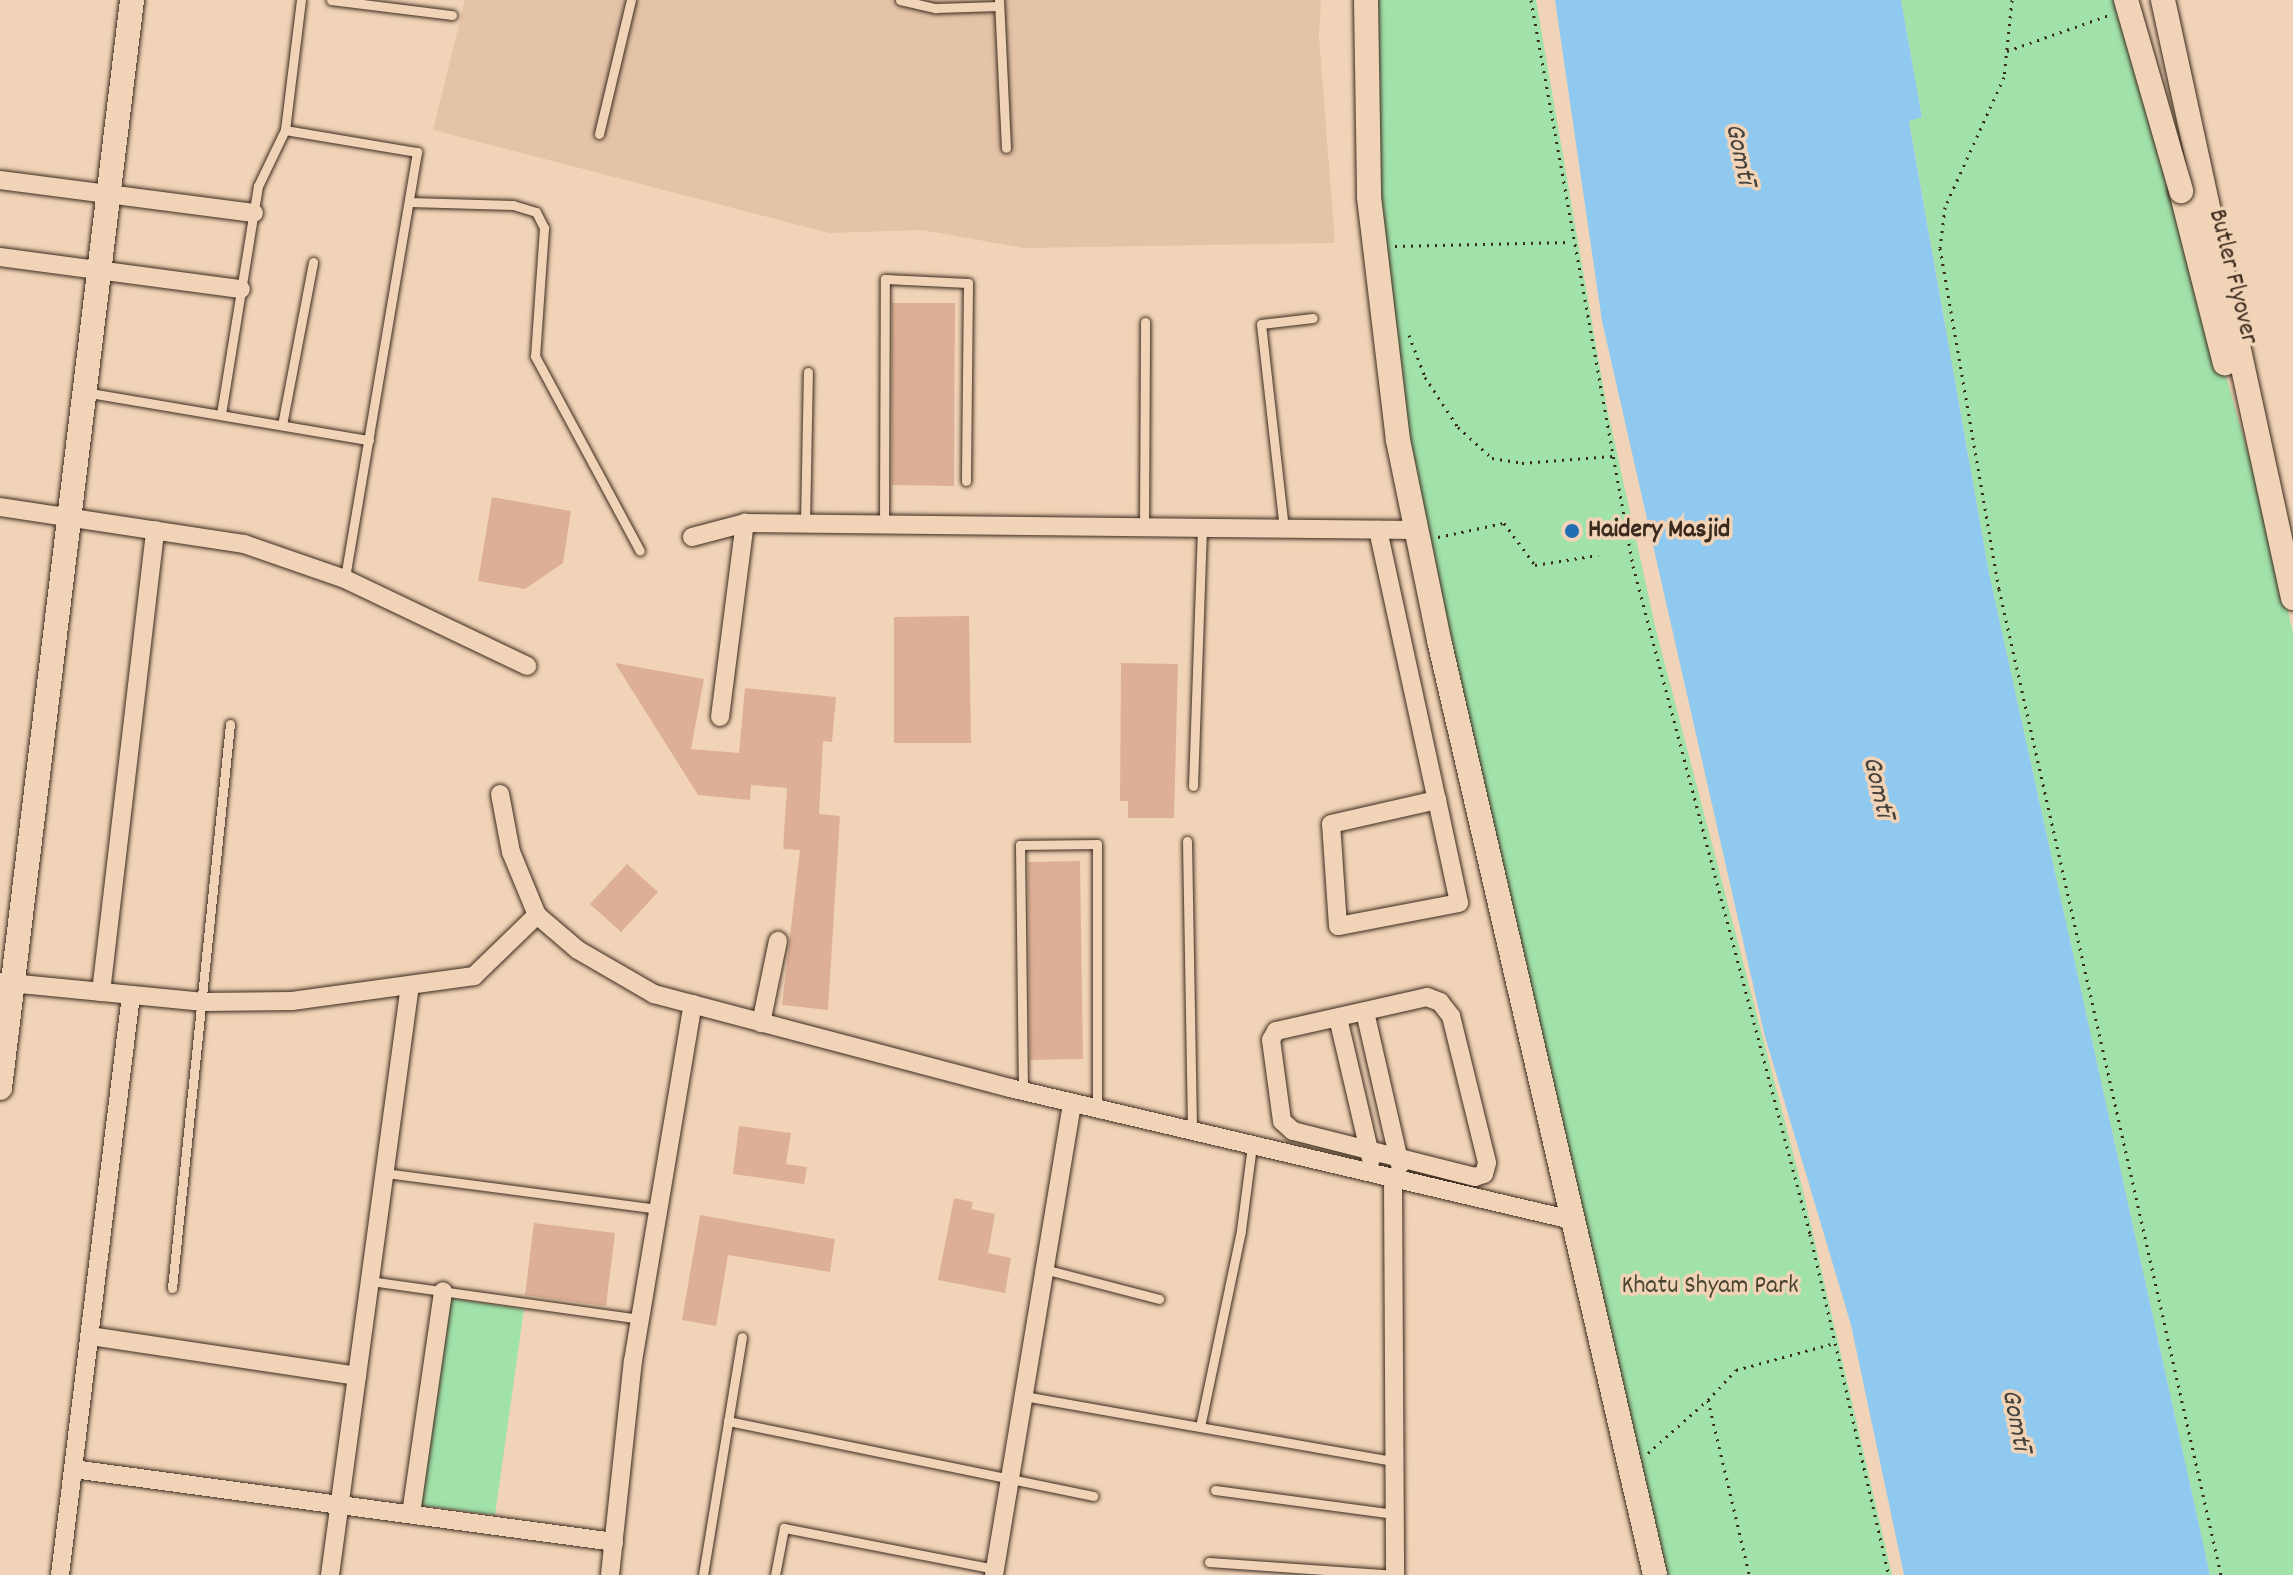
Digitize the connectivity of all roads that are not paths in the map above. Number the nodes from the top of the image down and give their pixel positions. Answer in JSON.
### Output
{"nodes":[{"id":1,"x":132,"y":0,"type":"edge"},
{"id":2,"x":301,"y":0,"type":"edge"},
{"id":3,"x":331,"y":0,"type":"edge"},
{"id":4,"x":631,"y":0,"type":"edge"},
{"id":5,"x":900,"y":0,"type":"edge"},
{"id":6,"x":1366,"y":0,"type":"edge"},
{"id":7,"x":2163,"y":0,"type":"edge"},
{"id":8,"x":999,"y":3,"type":"edge"},
{"id":9,"x":2124,"y":5,"type":"edge"},
{"id":10,"x":452,"y":15,"type":"dead end"},
{"id":11,"x":285,"y":130,"type":"junction"},
{"id":12,"x":599,"y":134,"type":"dead end"},
{"id":13,"x":1006,"y":148,"type":"dead end"},
{"id":14,"x":0,"y":180,"type":"edge"},
{"id":15,"x":107,"y":194,"type":"junction"},
{"id":16,"x":409,"y":202,"type":"junction"},
{"id":17,"x":254,"y":213,"type":"junction"},
{"id":18,"x":0,"y":257,"type":"edge"},
{"id":19,"x":313,"y":262,"type":"dead end"},
{"id":20,"x":98,"y":269,"type":"junction"},
{"id":21,"x":241,"y":289,"type":"junction"},
{"id":22,"x":1313,"y":318,"type":"dead end"},
{"id":23,"x":1145,"y":322,"type":"dead end"},
{"id":24,"x":808,"y":372,"type":"dead end"},
{"id":25,"x":83,"y":392,"type":"junction"},
{"id":26,"x":221,"y":414,"type":"junction"},
{"id":27,"x":282,"y":425,"type":"junction"},
{"id":28,"x":369,"y":440,"type":"junction"},
{"id":29,"x":966,"y":481,"type":"dead end"},
{"id":30,"x":0,"y":507,"type":"edge"},
{"id":31,"x":67,"y":516,"type":"junction"},
{"id":32,"x":745,"y":523,"type":"junction"},
{"id":33,"x":805,"y":524,"type":"junction"},
{"id":34,"x":884,"y":525,"type":"junction"},
{"id":35,"x":1144,"y":528,"type":"junction"},
{"id":36,"x":1202,"y":528,"type":"junction"},
{"id":37,"x":1284,"y":529,"type":"junction"},
{"id":38,"x":155,"y":530,"type":"junction"},
{"id":39,"x":1378,"y":530,"type":"junction"},
{"id":40,"x":1418,"y":536,"type":"junction"},
{"id":41,"x":692,"y":537,"type":"dead end"},
{"id":42,"x":640,"y":551,"type":"dead end"},
{"id":43,"x":2285,"y":568,"type":"junction"},
{"id":44,"x":345,"y":579,"type":"junction"},
{"id":45,"x":2293,"y":598,"type":"edge"},
{"id":46,"x":527,"y":666,"type":"dead end"},
{"id":47,"x":720,"y":717,"type":"dead end"},
{"id":48,"x":230,"y":724,"type":"dead end"},
{"id":49,"x":1193,"y":786,"type":"dead end"},
{"id":50,"x":500,"y":794,"type":"dead end"},
{"id":51,"x":1437,"y":800,"type":"junction"},
{"id":52,"x":1187,"y":841,"type":"dead end"},
{"id":53,"x":537,"y":915,"type":"junction"},
{"id":54,"x":778,"y":941,"type":"dead end"},
{"id":55,"x":6,"y":982,"type":"edge"},
{"id":56,"x":410,"y":985,"type":"junction"},
{"id":57,"x":101,"y":992,"type":"junction"},
{"id":58,"x":131,"y":995,"type":"junction"},
{"id":59,"x":204,"y":1002,"type":"junction"},
{"id":60,"x":693,"y":1004,"type":"junction"},
{"id":61,"x":1365,"y":1012,"type":"junction"},
{"id":62,"x":1338,"y":1018,"type":"junction"},
{"id":63,"x":761,"y":1023,"type":"junction"},
{"id":64,"x":0,"y":1088,"type":"edge"},
{"id":65,"x":1023,"y":1091,"type":"junction"},
{"id":66,"x":1072,"y":1103,"type":"junction"},
{"id":67,"x":1097,"y":1109,"type":"junction"},
{"id":68,"x":1192,"y":1131,"type":"junction"},
{"id":69,"x":1252,"y":1145,"type":"junction"},
{"id":70,"x":1369,"y":1148,"type":"junction"},
{"id":71,"x":1398,"y":1157,"type":"junction"},
{"id":72,"x":385,"y":1173,"type":"junction"},
{"id":73,"x":1391,"y":1177,"type":"junction"},
{"id":74,"x":659,"y":1209,"type":"junction"},
{"id":75,"x":1572,"y":1220,"type":"junction"},
{"id":76,"x":1044,"y":1269,"type":"junction"},
{"id":77,"x":370,"y":1281,"type":"junction"},
{"id":78,"x":172,"y":1288,"type":"dead end"},
{"id":79,"x":443,"y":1291,"type":"junction"},
{"id":80,"x":1159,"y":1299,"type":"dead end"},
{"id":81,"x":640,"y":1319,"type":"junction"},
{"id":82,"x":90,"y":1336,"type":"junction"},
{"id":83,"x":742,"y":1337,"type":"dead end"},
{"id":84,"x":357,"y":1376,"type":"junction"},
{"id":85,"x":1024,"y":1396,"type":"junction"},
{"id":86,"x":728,"y":1421,"type":"junction"},
{"id":87,"x":1200,"y":1427,"type":"junction"},
{"id":88,"x":1394,"y":1461,"type":"junction"},
{"id":89,"x":73,"y":1469,"type":"junction"},
{"id":90,"x":1009,"y":1482,"type":"junction"},
{"id":91,"x":1215,"y":1490,"type":"dead end"},
{"id":92,"x":1093,"y":1496,"type":"dead end"},
{"id":93,"x":339,"y":1505,"type":"junction"},
{"id":94,"x":411,"y":1514,"type":"junction"},
{"id":95,"x":1394,"y":1514,"type":"junction"},
{"id":96,"x":614,"y":1542,"type":"junction"},
{"id":97,"x":1209,"y":1562,"type":"dead end"},
{"id":98,"x":995,"y":1572,"type":"edge"},
{"id":99,"x":60,"y":1575,"type":"edge"},
{"id":100,"x":330,"y":1575,"type":"edge"},
{"id":101,"x":610,"y":1575,"type":"edge"},
{"id":102,"x":703,"y":1575,"type":"edge"},
{"id":103,"x":775,"y":1575,"type":"edge"},
{"id":104,"x":1394,"y":1575,"type":"edge"},
{"id":105,"x":1655,"y":1575,"type":"edge"}],
"edges":[{"from":1,"to":15,"type":"street"},
{"from":2,"to":11,"type":"lane"},
{"from":3,"to":10,"type":"lane"},
{"from":4,"to":12,"type":"lane"},
{"from":5,"to":8,"type":"lane"},
{"from":6,"to":40,"type":"street"},
{"from":7,"to":43,"type":"street"},
{"from":8,"to":13,"type":"lane"},
{"from":9,"to":43,"type":"street","name":"Butler Flyover","bridge":true},
{"from":11,"to":16,"type":"lane"},
{"from":11,"to":17,"type":"lane"},
{"from":14,"to":15,"type":"street"},
{"from":15,"to":17,"type":"street"},
{"from":15,"to":20,"type":"street"},
{"from":16,"to":28,"type":"lane"},
{"from":16,"to":42,"type":"lane"},
{"from":17,"to":21,"type":"lane"},
{"from":18,"to":20,"type":"street"},
{"from":19,"to":27,"type":"lane"},
{"from":20,"to":21,"type":"street"},
{"from":20,"to":25,"type":"street"},
{"from":21,"to":26,"type":"lane"},
{"from":22,"to":37,"type":"lane"},
{"from":23,"to":35,"type":"lane"},
{"from":24,"to":33,"type":"lane"},
{"from":25,"to":26,"type":"lane"},
{"from":25,"to":31,"type":"street"},
{"from":26,"to":27,"type":"lane"},
{"from":27,"to":28,"type":"lane"},
{"from":28,"to":44,"type":"lane"},
{"from":29,"to":34,"type":"lane"},
{"from":30,"to":31,"type":"street"},
{"from":31,"to":38,"type":"street"},
{"from":31,"to":55,"type":"street"},
{"from":32,"to":33,"type":"street"},
{"from":32,"to":41,"type":"street"},
{"from":32,"to":47,"type":"street"},
{"from":33,"to":34,"type":"street"},
{"from":34,"to":35,"type":"street"},
{"from":35,"to":36,"type":"street"},
{"from":36,"to":37,"type":"street"},
{"from":36,"to":49,"type":"lane"},
{"from":37,"to":39,"type":"street"},
{"from":38,"to":44,"type":"street"},
{"from":38,"to":57,"type":"street"},
{"from":39,"to":40,"type":"street"},
{"from":39,"to":51,"type":"street"},
{"from":40,"to":75,"type":"street"},
{"from":43,"to":45,"type":"street"},
{"from":44,"to":46,"type":"street"},
{"from":48,"to":59,"type":"lane"},
{"from":50,"to":53,"type":"street"},
{"from":51,"to":51,"type":"street"},
{"from":52,"to":68,"type":"lane"},
{"from":53,"to":56,"type":"street"},
{"from":53,"to":60,"type":"street"},
{"from":54,"to":63,"type":"street"},
{"from":55,"to":57,"type":"street"},
{"from":55,"to":64,"type":"street"},
{"from":56,"to":59,"type":"street"},
{"from":56,"to":72,"type":"street"},
{"from":57,"to":58,"type":"street"},
{"from":58,"to":59,"type":"street"},
{"from":58,"to":82,"type":"street"},
{"from":59,"to":78,"type":"lane"},
{"from":60,"to":63,"type":"street"},
{"from":60,"to":74,"type":"street"},
{"from":61,"to":62,"type":"street"},
{"from":61,"to":71,"type":"street"},
{"from":61,"to":71,"type":"street"},
{"from":62,"to":70,"type":"street"},
{"from":62,"to":70,"type":"street"},
{"from":63,"to":65,"type":"street"},
{"from":65,"to":66,"type":"street"},
{"from":65,"to":67,"type":"lane"},
{"from":66,"to":67,"type":"street"},
{"from":66,"to":76,"type":"street"},
{"from":67,"to":68,"type":"street"},
{"from":68,"to":69,"type":"street"},
{"from":69,"to":73,"type":"street"},
{"from":69,"to":87,"type":"lane"},
{"from":70,"to":71,"type":"street"},
{"from":70,"to":73,"type":"street"},
{"from":71,"to":73,"type":"street"},
{"from":72,"to":74,"type":"lane"},
{"from":72,"to":77,"type":"street"},
{"from":73,"to":75,"type":"street"},
{"from":73,"to":88,"type":"street"},
{"from":74,"to":81,"type":"street"},
{"from":75,"to":105,"type":"street"},
{"from":76,"to":80,"type":"lane"},
{"from":76,"to":85,"type":"street"},
{"from":77,"to":79,"type":"lane"},
{"from":77,"to":84,"type":"street"},
{"from":79,"to":81,"type":"lane"},
{"from":79,"to":94,"type":"street"},
{"from":81,"to":96,"type":"street"},
{"from":82,"to":84,"type":"street"},
{"from":82,"to":89,"type":"street"},
{"from":83,"to":86,"type":"lane"},
{"from":84,"to":93,"type":"street"},
{"from":85,"to":87,"type":"lane"},
{"from":85,"to":90,"type":"street"},
{"from":86,"to":90,"type":"lane"},
{"from":86,"to":102,"type":"lane"},
{"from":87,"to":88,"type":"lane"},
{"from":88,"to":95,"type":"street"},
{"from":89,"to":93,"type":"street"},
{"from":89,"to":99,"type":"street"},
{"from":90,"to":92,"type":"lane"},
{"from":90,"to":98,"type":"street"},
{"from":91,"to":95,"type":"lane"},
{"from":93,"to":94,"type":"street"},
{"from":93,"to":100,"type":"street"},
{"from":94,"to":96,"type":"street"},
{"from":95,"to":104,"type":"street"},
{"from":96,"to":101,"type":"street"},
{"from":97,"to":104,"type":"lane"},
{"from":98,"to":103,"type":"lane"}]}
